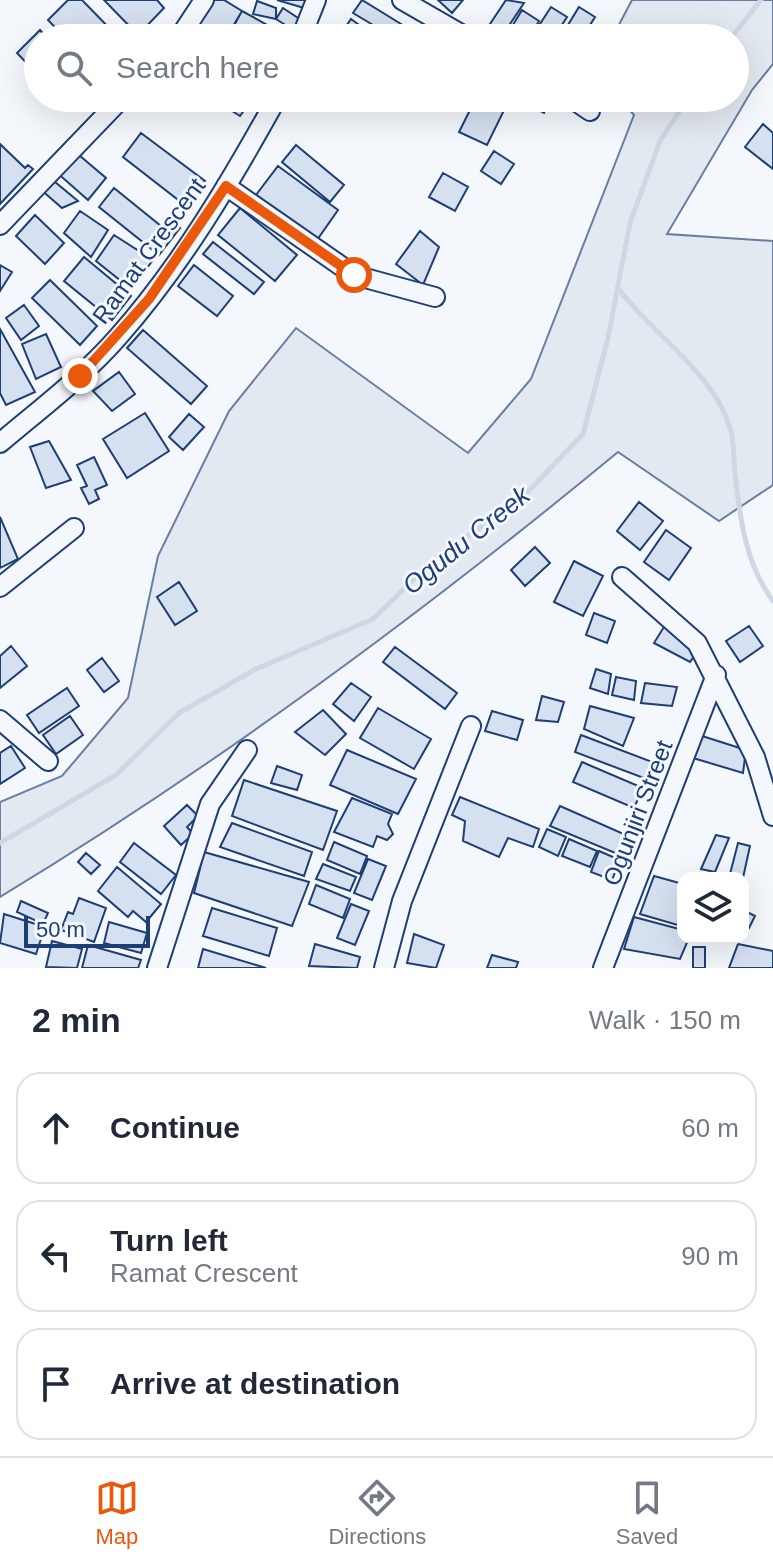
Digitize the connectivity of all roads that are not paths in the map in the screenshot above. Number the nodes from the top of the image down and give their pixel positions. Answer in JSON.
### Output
{"nodes":[{"id":1,"x":204,"y":0,"type":"edge"},
{"id":2,"x":316,"y":0,"type":"edge"},
{"id":3,"x":402,"y":0,"type":"edge"},
{"id":4,"x":188,"y":24,"type":"edge"},
{"id":5,"x":307,"y":24,"type":"edge"},
{"id":6,"x":444,"y":24,"type":"edge"},
{"id":7,"x":109,"y":112,"type":"edge"},
{"id":8,"x":269,"y":112,"type":"edge"},
{"id":9,"x":226,"y":186,"type":"junction"},
{"id":10,"x":0,"y":225,"type":"edge"},
{"id":11,"x":435,"y":297,"type":"dead end"},
{"id":12,"x":0,"y":443,"type":"edge"},
{"id":13,"x":74,"y":528,"type":"dead end"},
{"id":14,"x":622,"y":577,"type":"dead end"},
{"id":15,"x":0,"y":587,"type":"edge"},
{"id":16,"x":716,"y":675,"type":"junction"},
{"id":17,"x":0,"y":720,"type":"edge"},
{"id":18,"x":471,"y":726,"type":"dead end"},
{"id":19,"x":247,"y":750,"type":"dead end"},
{"id":20,"x":48,"y":761,"type":"dead end"},
{"id":21,"x":773,"y":816,"type":"edge"},
{"id":22,"x":157,"y":968,"type":"edge"},
{"id":23,"x":384,"y":968,"type":"edge"},
{"id":24,"x":603,"y":968,"type":"edge"}],
"edges":[{"from":1,"to":4,"type":"street"},
{"from":2,"to":5,"type":"street"},
{"from":3,"to":6,"type":"street"},
{"from":7,"to":10,"type":"street"},
{"from":8,"to":9,"type":"street","name":"Ramat Crescent"},
{"from":9,"to":11,"type":"street"},
{"from":9,"to":12,"type":"street","name":"Ramat Crescent"},
{"from":13,"to":15,"type":"street"},
{"from":14,"to":16,"type":"street"},
{"from":16,"to":21,"type":"street"},
{"from":16,"to":24,"type":"street","name":"Ogunjiri Street"},
{"from":17,"to":20,"type":"street"},
{"from":18,"to":23,"type":"street"},
{"from":19,"to":22,"type":"street"}]}
